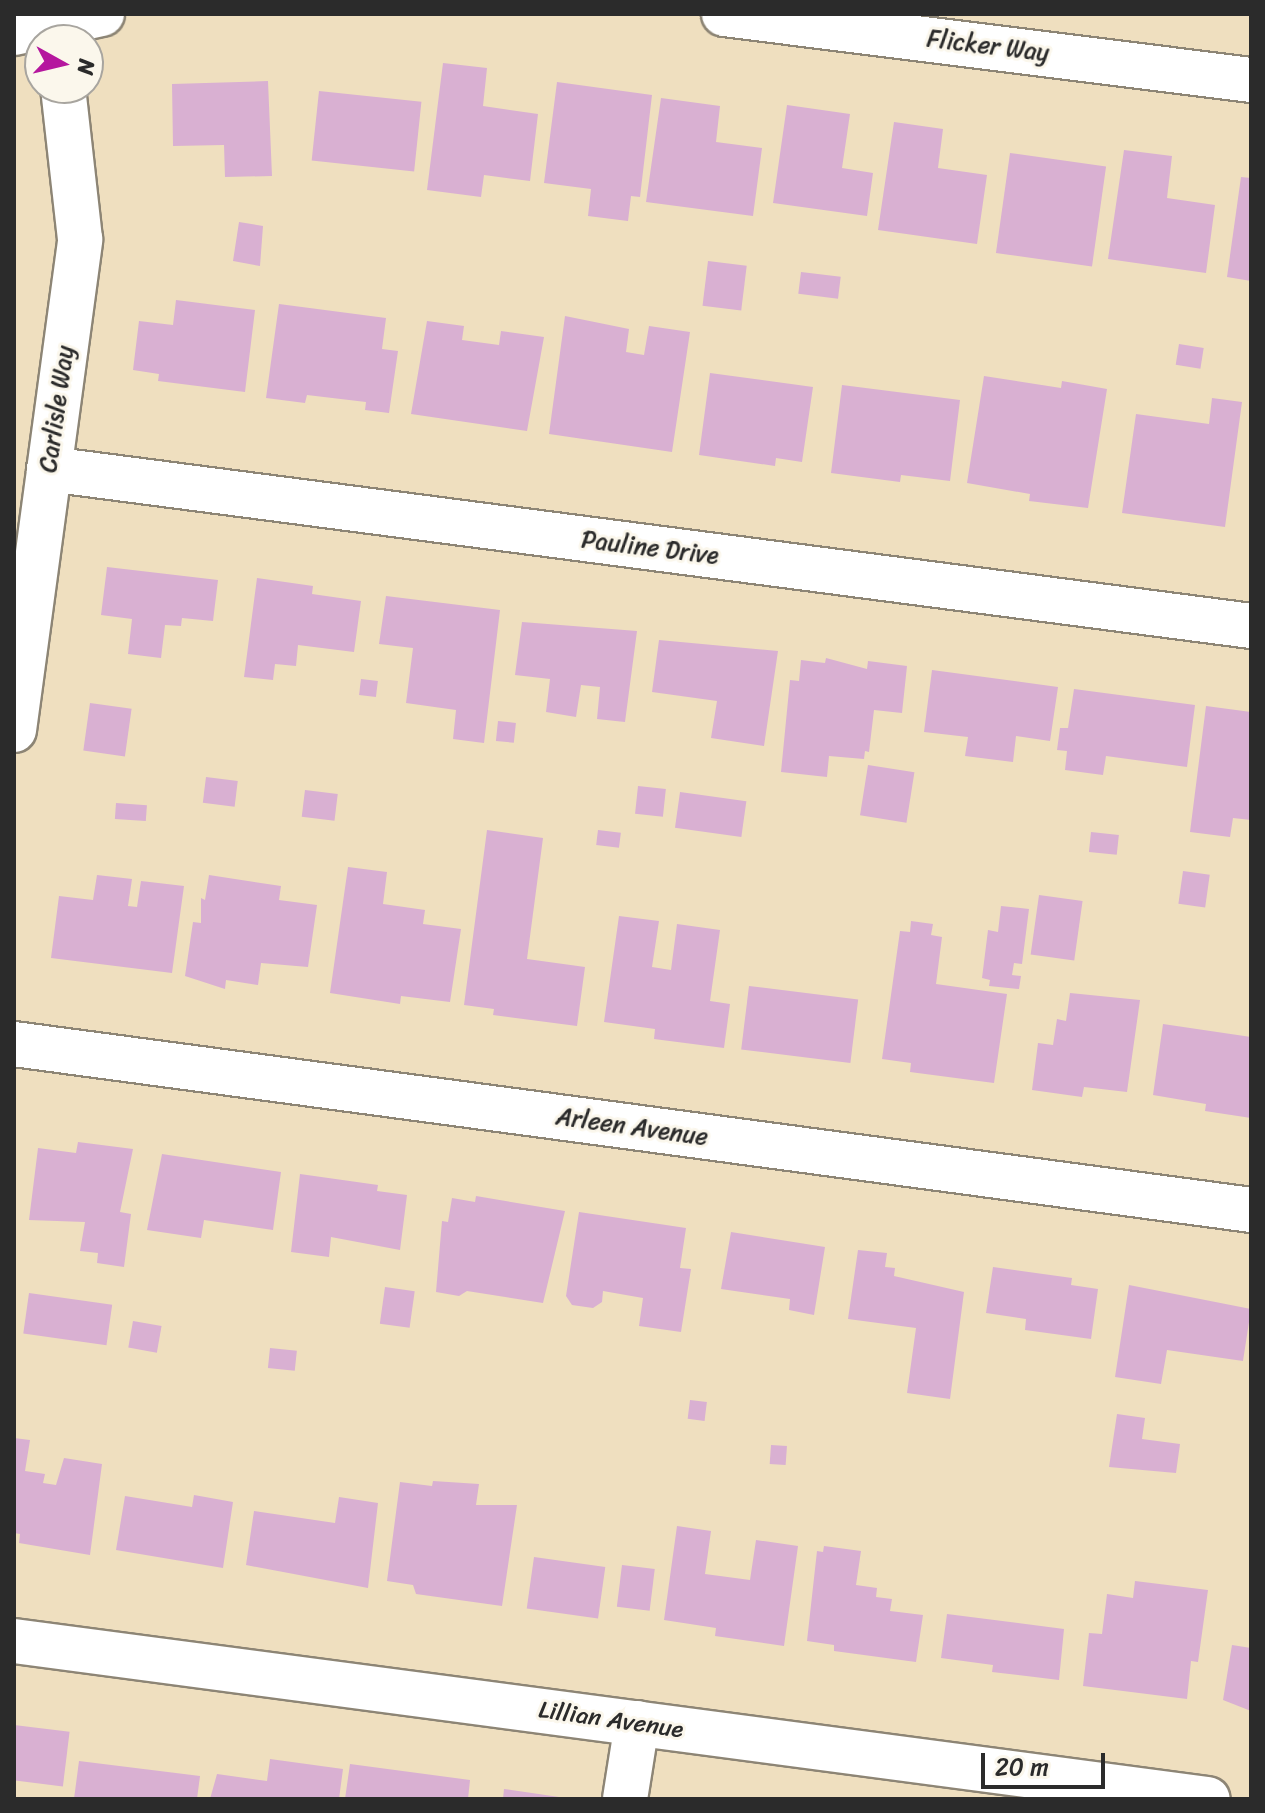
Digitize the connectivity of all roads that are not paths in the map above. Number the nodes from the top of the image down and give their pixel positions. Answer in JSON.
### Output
{"nodes":[{"id":1,"x":102,"y":14,"type":"edge"},
{"id":2,"x":724,"y":14,"type":"edge"},
{"id":3,"x":67,"y":24,"type":"edge"},
{"id":4,"x":975,"y":29,"type":"edge"},
{"id":5,"x":1251,"y":80,"type":"edge"},
{"id":6,"x":65,"y":104,"type":"edge"},
{"id":7,"x":49,"y":469,"type":"junction"},
{"id":8,"x":1251,"y":626,"type":"edge"},
{"id":9,"x":18,"y":672,"type":"edge"},
{"id":10,"x":14,"y":730,"type":"edge"},
{"id":11,"x":14,"y":1044,"type":"edge"},
{"id":12,"x":1251,"y":1210,"type":"edge"},
{"id":13,"x":14,"y":1641,"type":"edge"},
{"id":14,"x":637,"y":1723,"type":"junction"},
{"id":15,"x":625,"y":1799,"type":"edge"},
{"id":16,"x":1208,"y":1799,"type":"edge"}],
"edges":[{"from":1,"to":3,"type":"street"},
{"from":2,"to":4,"type":"street","name":"Flicker Way"},
{"from":4,"to":5,"type":"street","name":"Flicker Way"},
{"from":6,"to":7,"type":"street","name":"Carlisle Way"},
{"from":7,"to":8,"type":"street","name":"Pauline Drive"},
{"from":7,"to":9,"type":"street","name":"Carlisle Way"},
{"from":9,"to":10,"type":"street","name":"Carlisle Way"},
{"from":11,"to":12,"type":"street","name":"Arleen Avenue"},
{"from":13,"to":14,"type":"street","name":"Lillian Avenue"},
{"from":14,"to":15,"type":"street"},
{"from":14,"to":16,"type":"street","name":"Lillian Avenue"}]}
